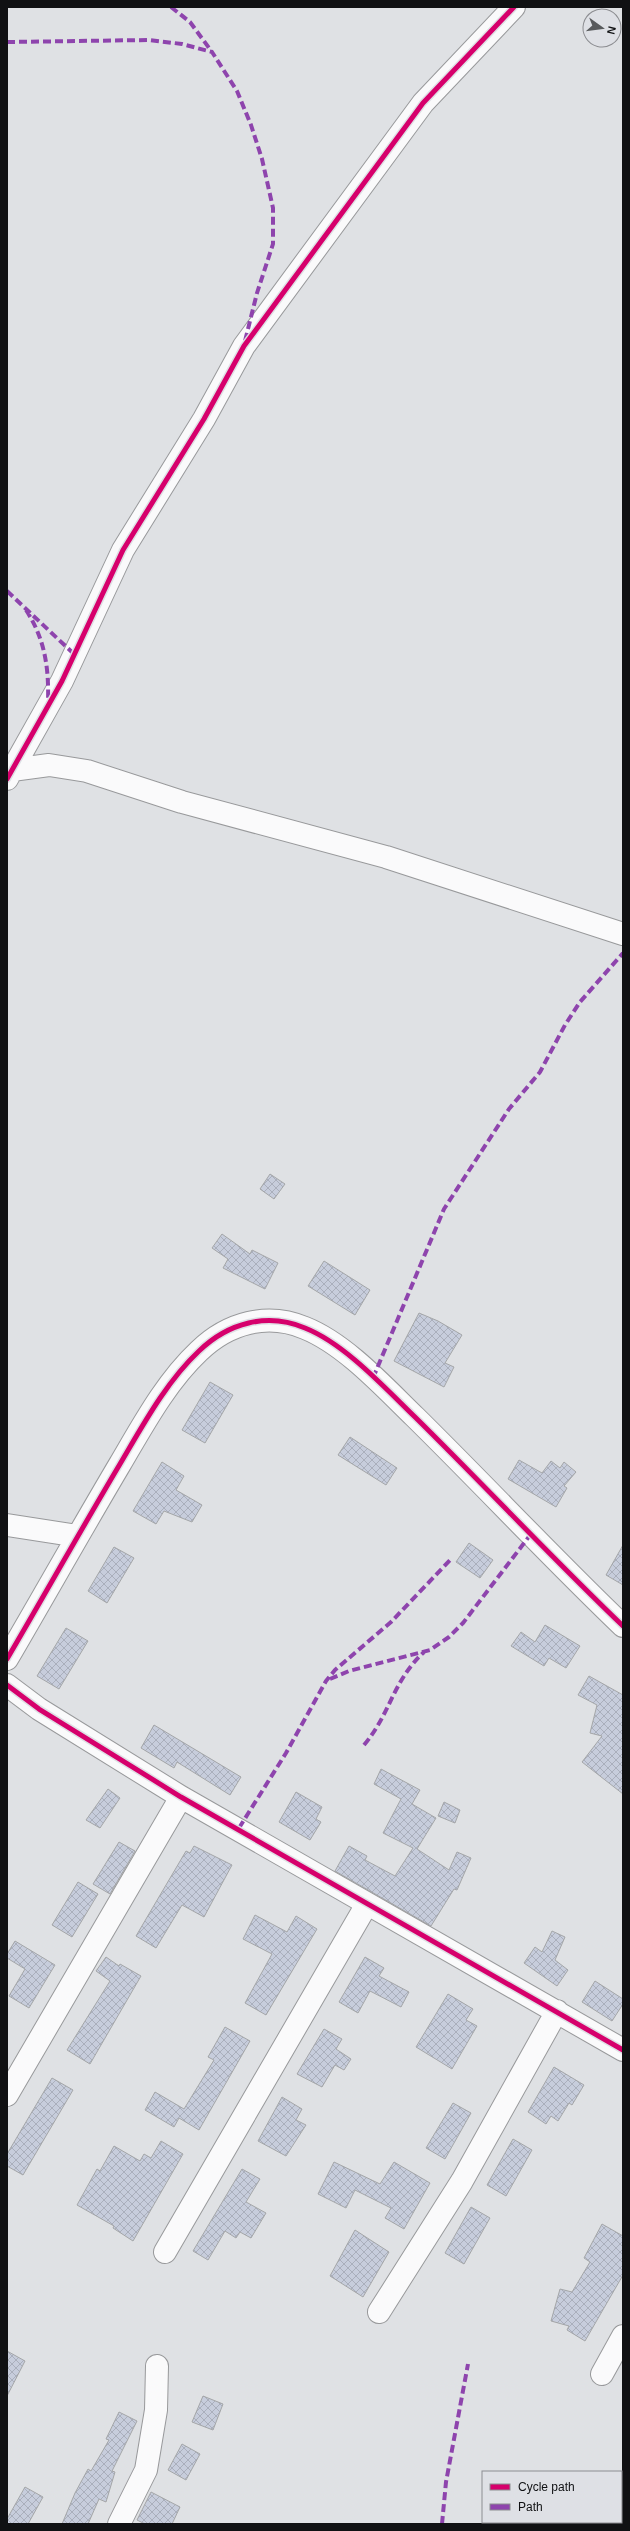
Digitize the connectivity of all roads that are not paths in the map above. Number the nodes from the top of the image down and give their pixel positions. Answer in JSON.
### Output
{"nodes":[{"id":1,"x":514,"y":7,"type":"edge"},
{"id":2,"x":10,"y":774,"type":"edge"},
{"id":3,"x":623,"y":934,"type":"edge"},
{"id":4,"x":7,"y":1525,"type":"edge"},
{"id":5,"x":78,"y":1536,"type":"junction"},
{"id":6,"x":623,"y":1626,"type":"edge"},
{"id":7,"x":7,"y":1659,"type":"edge"},
{"id":8,"x":7,"y":1685,"type":"edge"},
{"id":9,"x":181,"y":1797,"type":"junction"},
{"id":10,"x":367,"y":1904,"type":"junction"},
{"id":11,"x":557,"y":2011,"type":"junction"},
{"id":12,"x":623,"y":2050,"type":"edge"},
{"id":13,"x":7,"y":2095,"type":"edge"},
{"id":14,"x":165,"y":2252,"type":"dead end"},
{"id":15,"x":379,"y":2312,"type":"dead end"},
{"id":16,"x":623,"y":2336,"type":"edge"},
{"id":17,"x":157,"y":2366,"type":"dead end"},
{"id":18,"x":602,"y":2374,"type":"dead end"},
{"id":19,"x":119,"y":2524,"type":"edge"}],
"edges":[{"from":1,"to":2,"type":"street"},
{"from":2,"to":3,"type":"street"},
{"from":4,"to":5,"type":"street"},
{"from":5,"to":6,"type":"street"},
{"from":5,"to":7,"type":"street"},
{"from":8,"to":9,"type":"street"},
{"from":9,"to":10,"type":"street"},
{"from":9,"to":13,"type":"street"},
{"from":10,"to":11,"type":"street"},
{"from":10,"to":14,"type":"street"},
{"from":11,"to":12,"type":"street"},
{"from":11,"to":15,"type":"street"},
{"from":16,"to":18,"type":"street"},
{"from":17,"to":19,"type":"street"}]}
